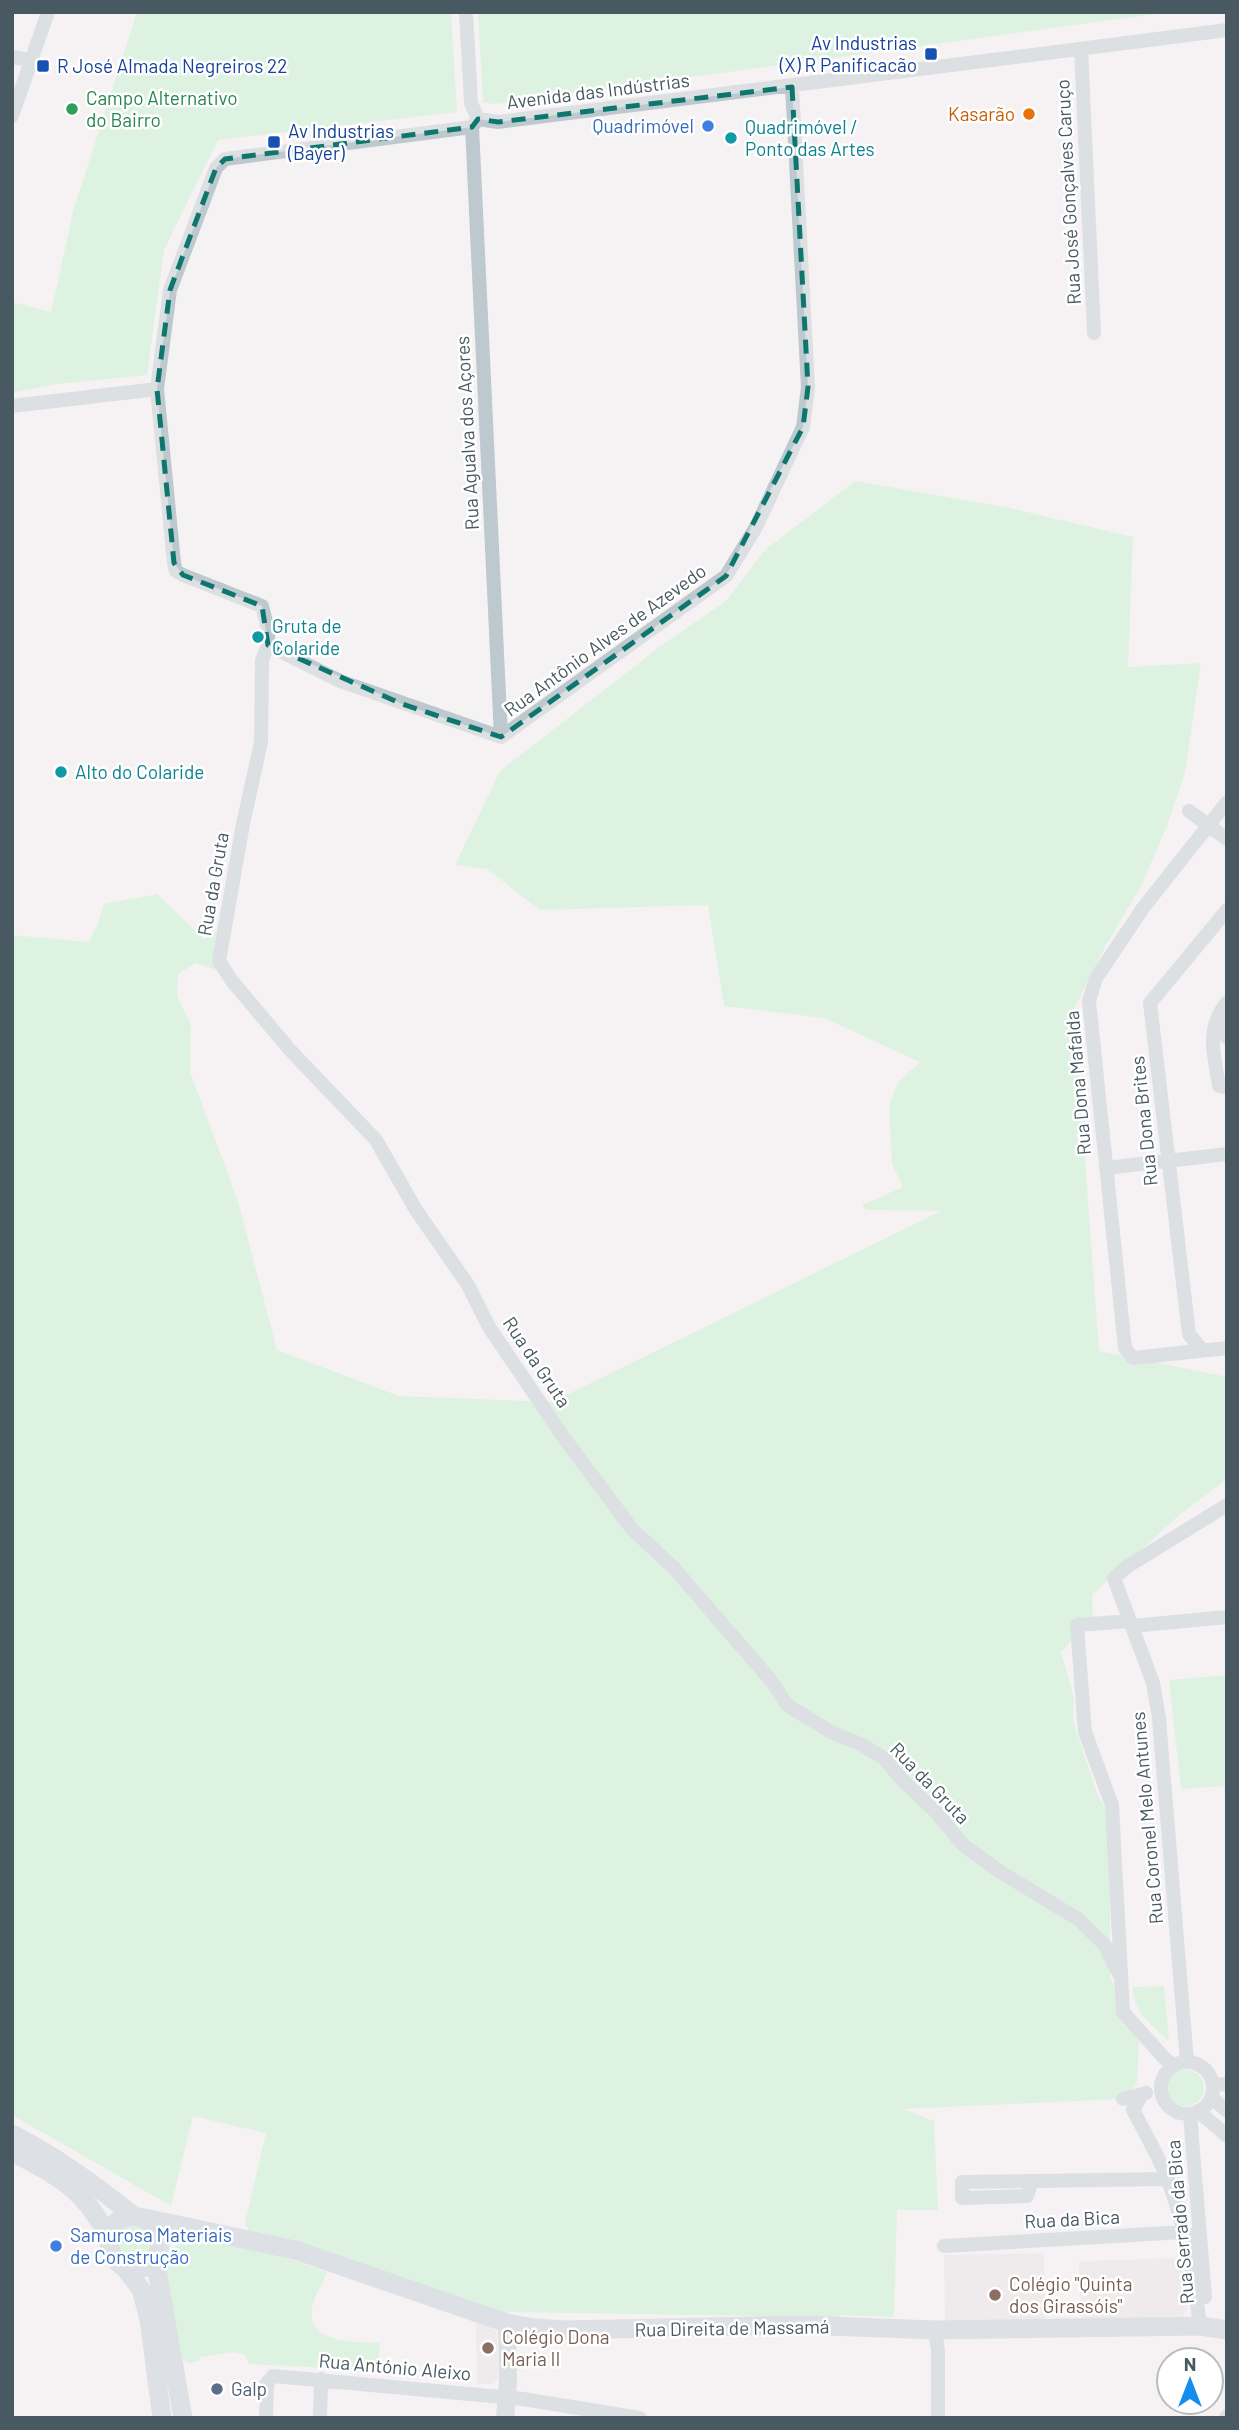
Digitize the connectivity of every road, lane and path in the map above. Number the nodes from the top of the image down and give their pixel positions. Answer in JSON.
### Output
{"nodes":[{"id":1,"x":48,"y":12,"type":"edge"},
{"id":2,"x":466,"y":12,"type":"edge"},
{"id":3,"x":1227,"y":30,"type":"edge"},
{"id":4,"x":1081,"y":49,"type":"junction"},
{"id":5,"x":12,"y":57,"type":"edge"},
{"id":6,"x":32,"y":60,"type":"junction"},
{"id":7,"x":792,"y":87,"type":"junction"},
{"id":8,"x":12,"y":116,"type":"edge"},
{"id":9,"x":475,"y":123,"type":"junction"},
{"id":10,"x":1094,"y":333,"type":"dead end"},
{"id":11,"x":157,"y":388,"type":"junction"},
{"id":12,"x":12,"y":406,"type":"edge"},
{"id":13,"x":174,"y":563,"type":"joint"},
{"id":14,"x":268,"y":645,"type":"junction"},
{"id":15,"x":501,"y":737,"type":"junction"},
{"id":16,"x":1227,"y":802,"type":"edge"},
{"id":17,"x":1189,"y":811,"type":"dead end"},
{"id":18,"x":1209,"y":825,"type":"junction"},
{"id":19,"x":1227,"y":839,"type":"edge"},
{"id":20,"x":1227,"y":910,"type":"edge"},
{"id":21,"x":1227,"y":1003,"type":"edge"},
{"id":22,"x":1227,"y":1026,"type":"edge"},
{"id":23,"x":1227,"y":1038,"type":"edge"},
{"id":24,"x":1227,"y":1087,"type":"edge"},
{"id":25,"x":1227,"y":1154,"type":"edge"},
{"id":26,"x":1168,"y":1161,"type":"junction"},
{"id":27,"x":1106,"y":1168,"type":"junction"},
{"id":28,"x":1227,"y":1348,"type":"edge"},
{"id":29,"x":1202,"y":1350,"type":"junction"},
{"id":30,"x":1227,"y":1505,"type":"edge"},
{"id":31,"x":1227,"y":1617,"type":"edge"},
{"id":32,"x":1131,"y":1624,"type":"junction"},
{"id":33,"x":1119,"y":1974,"type":"junction"},
{"id":34,"x":1181,"y":2064,"type":"junction"},
{"id":35,"x":1161,"y":2089,"type":"junction"},
{"id":36,"x":1217,"y":2089,"type":"edge"},
{"id":37,"x":1142,"y":2094,"type":"junction"},
{"id":38,"x":1123,"y":2099,"type":"dead end"},
{"id":39,"x":1227,"y":2111,"type":"edge"},
{"id":40,"x":1194,"y":2112,"type":"junction"},
{"id":41,"x":12,"y":2134,"type":"edge"},
{"id":42,"x":1227,"y":2136,"type":"edge"},
{"id":43,"x":12,"y":2152,"type":"edge"},
{"id":44,"x":1167,"y":2179,"type":"junction"},
{"id":45,"x":1032,"y":2181,"type":"dead end"},
{"id":46,"x":140,"y":2218,"type":"junction"},
{"id":47,"x":209,"y":2230,"type":"junction"},
{"id":48,"x":1185,"y":2232,"type":"junction"},
{"id":49,"x":108,"y":2236,"type":"junction"},
{"id":50,"x":1200,"y":2241,"type":"junction"},
{"id":51,"x":944,"y":2246,"type":"dead end"},
{"id":52,"x":157,"y":2254,"type":"junction"},
{"id":53,"x":123,"y":2266,"type":"junction"},
{"id":54,"x":507,"y":2323,"type":"junction"},
{"id":55,"x":1202,"y":2326,"type":"junction"},
{"id":56,"x":936,"y":2330,"type":"junction"},
{"id":57,"x":1227,"y":2330,"type":"edge"},
{"id":58,"x":321,"y":2379,"type":"junction"},
{"id":59,"x":506,"y":2397,"type":"junction"},
{"id":60,"x":605,"y":2415,"type":"edge"},
{"id":61,"x":162,"y":2418,"type":"edge"},
{"id":62,"x":183,"y":2418,"type":"edge"},
{"id":63,"x":266,"y":2418,"type":"edge"},
{"id":64,"x":320,"y":2418,"type":"edge"},
{"id":65,"x":505,"y":2418,"type":"edge"},
{"id":66,"x":639,"y":2418,"type":"edge"},
{"id":67,"x":938,"y":2418,"type":"edge"}],
"edges":[{"from":1,"to":6,"type":"street"},
{"from":2,"to":9,"type":"street","name":"Rua Agualva dos Açores"},
{"from":3,"to":4,"type":"street","name":"Avenida das Indústrias"},
{"from":4,"to":7,"type":"street","name":"Avenida das Indústrias"},
{"from":4,"to":10,"type":"street","name":"Rua José Gonçalves Caruço"},
{"from":5,"to":6,"type":"street"},
{"from":6,"to":8,"type":"street"},
{"from":7,"to":9,"type":"street","name":"Avenida das Indústrias"},
{"from":7,"to":15,"type":"street","name":"Rua Antônio Alves de Azevedo"},
{"from":9,"to":11,"type":"street","name":"Avenida das Indústrias"},
{"from":9,"to":15,"type":"street","name":"Rua Agualva dos Açores"},
{"from":11,"to":12,"type":"street"},
{"from":11,"to":13,"type":"street","name":"Avenida das Indústrias"},
{"from":13,"to":14,"type":"street","name":"Rua da Gruta"},
{"from":14,"to":15,"type":"street","name":"Rua Antônio Alves de Azevedo"},
{"from":14,"to":33,"type":"street","name":"Rua da Gruta"},
{"from":16,"to":18,"type":"street","name":"Rua Dona Mafalda"},
{"from":17,"to":18,"type":"street"},
{"from":18,"to":19,"type":"street"},
{"from":18,"to":27,"type":"street","name":"Rua Dona Mafalda"},
{"from":20,"to":26,"type":"street","name":"Rua Dona Brites"},
{"from":21,"to":24,"type":"street"},
{"from":22,"to":23,"type":"street"},
{"from":25,"to":26,"type":"street"},
{"from":26,"to":27,"type":"street"},
{"from":26,"to":29,"type":"street","name":"Rua Dona Brites"},
{"from":27,"to":29,"type":"street","name":"Rua Dona Mafalda"},
{"from":28,"to":29,"type":"street"},
{"from":30,"to":32,"type":"street","name":"Rua Coronel Melo Antunes"},
{"from":31,"to":32,"type":"street"},
{"from":32,"to":33,"type":"street"},
{"from":32,"to":34,"type":"street","name":"Rua Coronel Melo Antunes"},
{"from":33,"to":34,"type":"street","name":"Rua da Gruta"},
{"from":34,"to":35,"type":"street"},
{"from":34,"to":36,"type":"street"},
{"from":35,"to":37,"type":"street"},
{"from":35,"to":40,"type":"street"},
{"from":36,"to":39,"type":"street"},
{"from":36,"to":40,"type":"street"},
{"from":37,"to":38,"type":"street"},
{"from":37,"to":44,"type":"street","name":"Rua Serrado da Bica"},
{"from":40,"to":42,"type":"street"},
{"from":40,"to":50,"type":"street","name":"Rua Serrado da Bica"},
{"from":41,"to":46,"type":"main road"},
{"from":43,"to":49,"type":"main road"},
{"from":44,"to":45,"type":"street"},
{"from":44,"to":48,"type":"street","name":"Rua Serrado da Bica"},
{"from":46,"to":47,"type":"main road","name":"Rua Direita de Massamá"},
{"from":46,"to":49,"type":"main road"},
{"from":46,"to":52,"type":"main road"},
{"from":47,"to":52,"type":"main road","name":"Rua Direita de Massamá"},
{"from":47,"to":54,"type":"main road","name":"Rua Direita de Massamá"},
{"from":48,"to":50,"type":"street"},
{"from":48,"to":51,"type":"street","name":"Rua da Bica"},
{"from":48,"to":55,"type":"street","name":"Rua Serrado da Bica"},
{"from":49,"to":53,"type":"main road"},
{"from":50,"to":55,"type":"street","name":"Rua Serrado da Bica"},
{"from":52,"to":53,"type":"main road"},
{"from":52,"to":62,"type":"main road"},
{"from":53,"to":61,"type":"main road"},
{"from":54,"to":56,"type":"main road","name":"Rua Direita de Massamá"},
{"from":54,"to":59,"type":"street"},
{"from":55,"to":56,"type":"main road","name":"Rua Direita de Massamá"},
{"from":55,"to":57,"type":"main road","name":"Rua Direita de Massamá"},
{"from":56,"to":67,"type":"street"},
{"from":58,"to":59,"type":"street","name":"Rua António Aleixo"},
{"from":58,"to":63,"type":"street","name":"Rua António Aleixo"},
{"from":58,"to":64,"type":"street"},
{"from":59,"to":60,"type":"street","name":"Rua António Aleixo"},
{"from":59,"to":65,"type":"street"},
{"from":60,"to":66,"type":"street","name":"Rua António Aleixo"}]}
